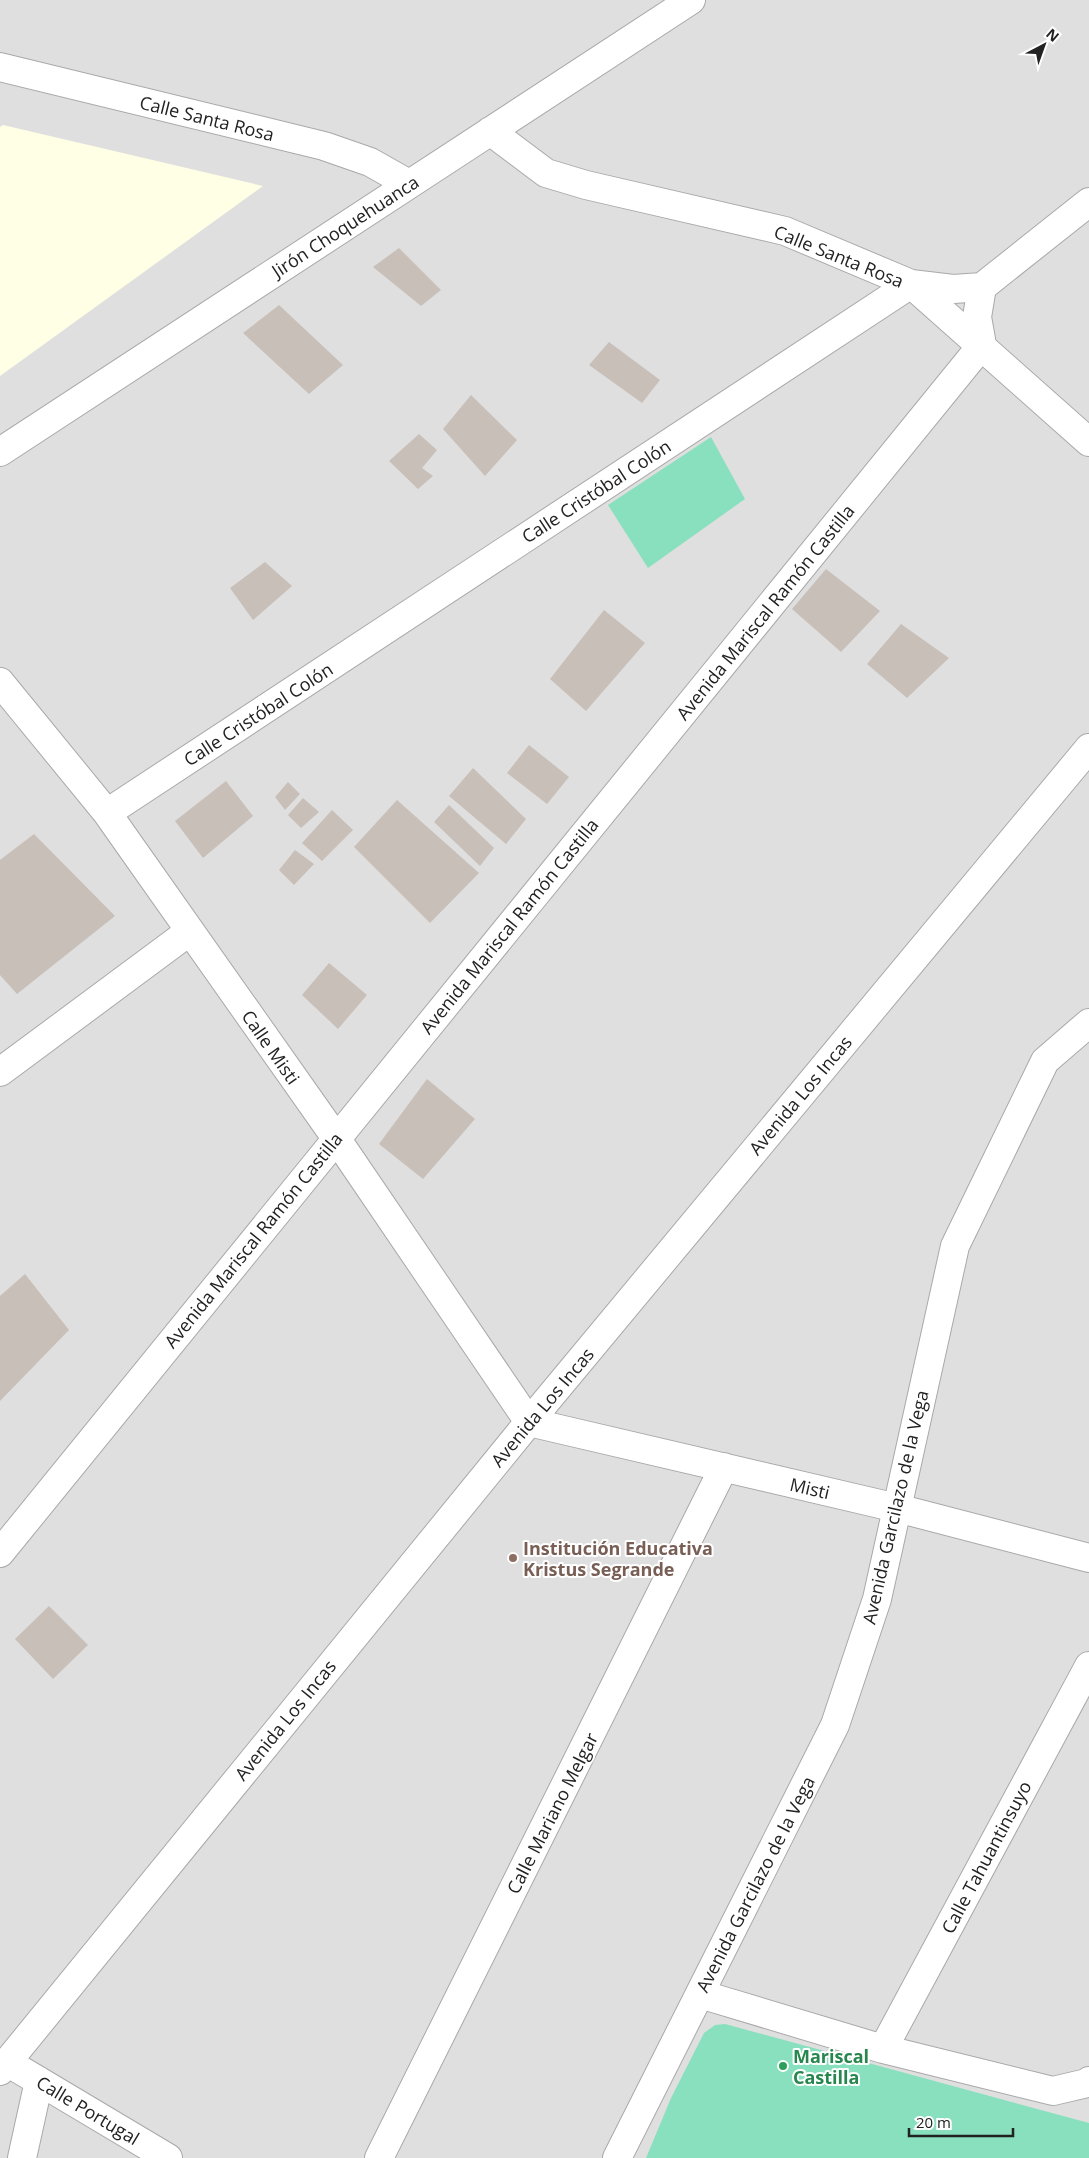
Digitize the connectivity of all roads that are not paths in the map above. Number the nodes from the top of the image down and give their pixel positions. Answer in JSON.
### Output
{"nodes":[{"id":1,"x":691,"y":0,"type":"edge"},
{"id":2,"x":0,"y":67,"type":"edge"},
{"id":3,"x":490,"y":130,"type":"junction"},
{"id":4,"x":409,"y":184,"type":"junction"},
{"id":5,"x":1089,"y":202,"type":"edge"},
{"id":6,"x":911,"y":284,"type":"junction"},
{"id":7,"x":982,"y":287,"type":"junction"},
{"id":8,"x":982,"y":345,"type":"junction"},
{"id":9,"x":1089,"y":442,"type":"edge"},
{"id":10,"x":0,"y":452,"type":"edge"},
{"id":11,"x":0,"y":682,"type":"edge"},
{"id":12,"x":1089,"y":748,"type":"edge"},
{"id":13,"x":107,"y":813,"type":"junction"},
{"id":14,"x":190,"y":931,"type":"junction"},
{"id":15,"x":1089,"y":1023,"type":"edge"},
{"id":16,"x":0,"y":1072,"type":"edge"},
{"id":17,"x":336,"y":1138,"type":"junction"},
{"id":18,"x":529,"y":1422,"type":"junction"},
{"id":19,"x":724,"y":1468,"type":"junction"},
{"id":20,"x":896,"y":1508,"type":"junction"},
{"id":21,"x":0,"y":1553,"type":"edge"},
{"id":22,"x":1089,"y":1558,"type":"edge"},
{"id":23,"x":1089,"y":1666,"type":"edge"},
{"id":24,"x":700,"y":1994,"type":"junction"},
{"id":25,"x":883,"y":2048,"type":"junction"},
{"id":26,"x":4,"y":2066,"type":"edge"},
{"id":27,"x":39,"y":2081,"type":"junction"},
{"id":28,"x":1089,"y":2081,"type":"edge"},
{"id":29,"x":22,"y":2158,"type":"edge"},
{"id":30,"x":168,"y":2158,"type":"edge"},
{"id":31,"x":379,"y":2158,"type":"edge"},
{"id":32,"x":617,"y":2158,"type":"edge"}],
"edges":[{"from":1,"to":3,"type":"street","name":"Jirón Choquehuanca"},
{"from":2,"to":4,"type":"street","name":"Calle Santa Rosa"},
{"from":3,"to":4,"type":"street","name":"Jirón Choquehuanca"},
{"from":3,"to":6,"type":"street","name":"Calle Santa Rosa"},
{"from":4,"to":10,"type":"street","name":"Jirón Choquehuanca"},
{"from":5,"to":7,"type":"street"},
{"from":6,"to":7,"type":"street"},
{"from":6,"to":8,"type":"street","name":"Calle Santa Rosa"},
{"from":6,"to":13,"type":"street","name":"Calle Cristóbal Colón"},
{"from":7,"to":8,"type":"street"},
{"from":8,"to":9,"type":"street","name":"Calle Santa Rosa"},
{"from":8,"to":17,"type":"street","name":"Avenida Mariscal Ramón Castilla"},
{"from":11,"to":13,"type":"street","name":"Calle Misti"},
{"from":12,"to":18,"type":"street","name":"Avenida Los Incas"},
{"from":13,"to":14,"type":"street","name":"Calle Misti"},
{"from":14,"to":16,"type":"street"},
{"from":14,"to":17,"type":"street","name":"Calle Misti"},
{"from":15,"to":20,"type":"street","name":"Avenida Garcilazo de la Vega"},
{"from":17,"to":18,"type":"street","name":"Calle Misti"},
{"from":17,"to":21,"type":"street","name":"Avenida Mariscal Ramón Castilla"},
{"from":18,"to":19,"type":"street","name":"Misti"},
{"from":18,"to":26,"type":"street","name":"Avenida Los Incas"},
{"from":19,"to":20,"type":"street","name":"Misti"},
{"from":19,"to":31,"type":"street","name":"Calle Mariano Melgar"},
{"from":20,"to":22,"type":"street","name":"Misti"},
{"from":20,"to":24,"type":"street","name":"Avenida Garcilazo de la Vega"},
{"from":23,"to":25,"type":"street","name":"Calle Tahuantinsuyo"},
{"from":24,"to":25,"type":"street"},
{"from":24,"to":32,"type":"street","name":"Avenida Garcilazo de la Vega"},
{"from":25,"to":28,"type":"street"},
{"from":26,"to":27,"type":"street","name":"Calle Portugal"},
{"from":27,"to":29,"type":"street"},
{"from":27,"to":30,"type":"street","name":"Calle Portugal"}]}
